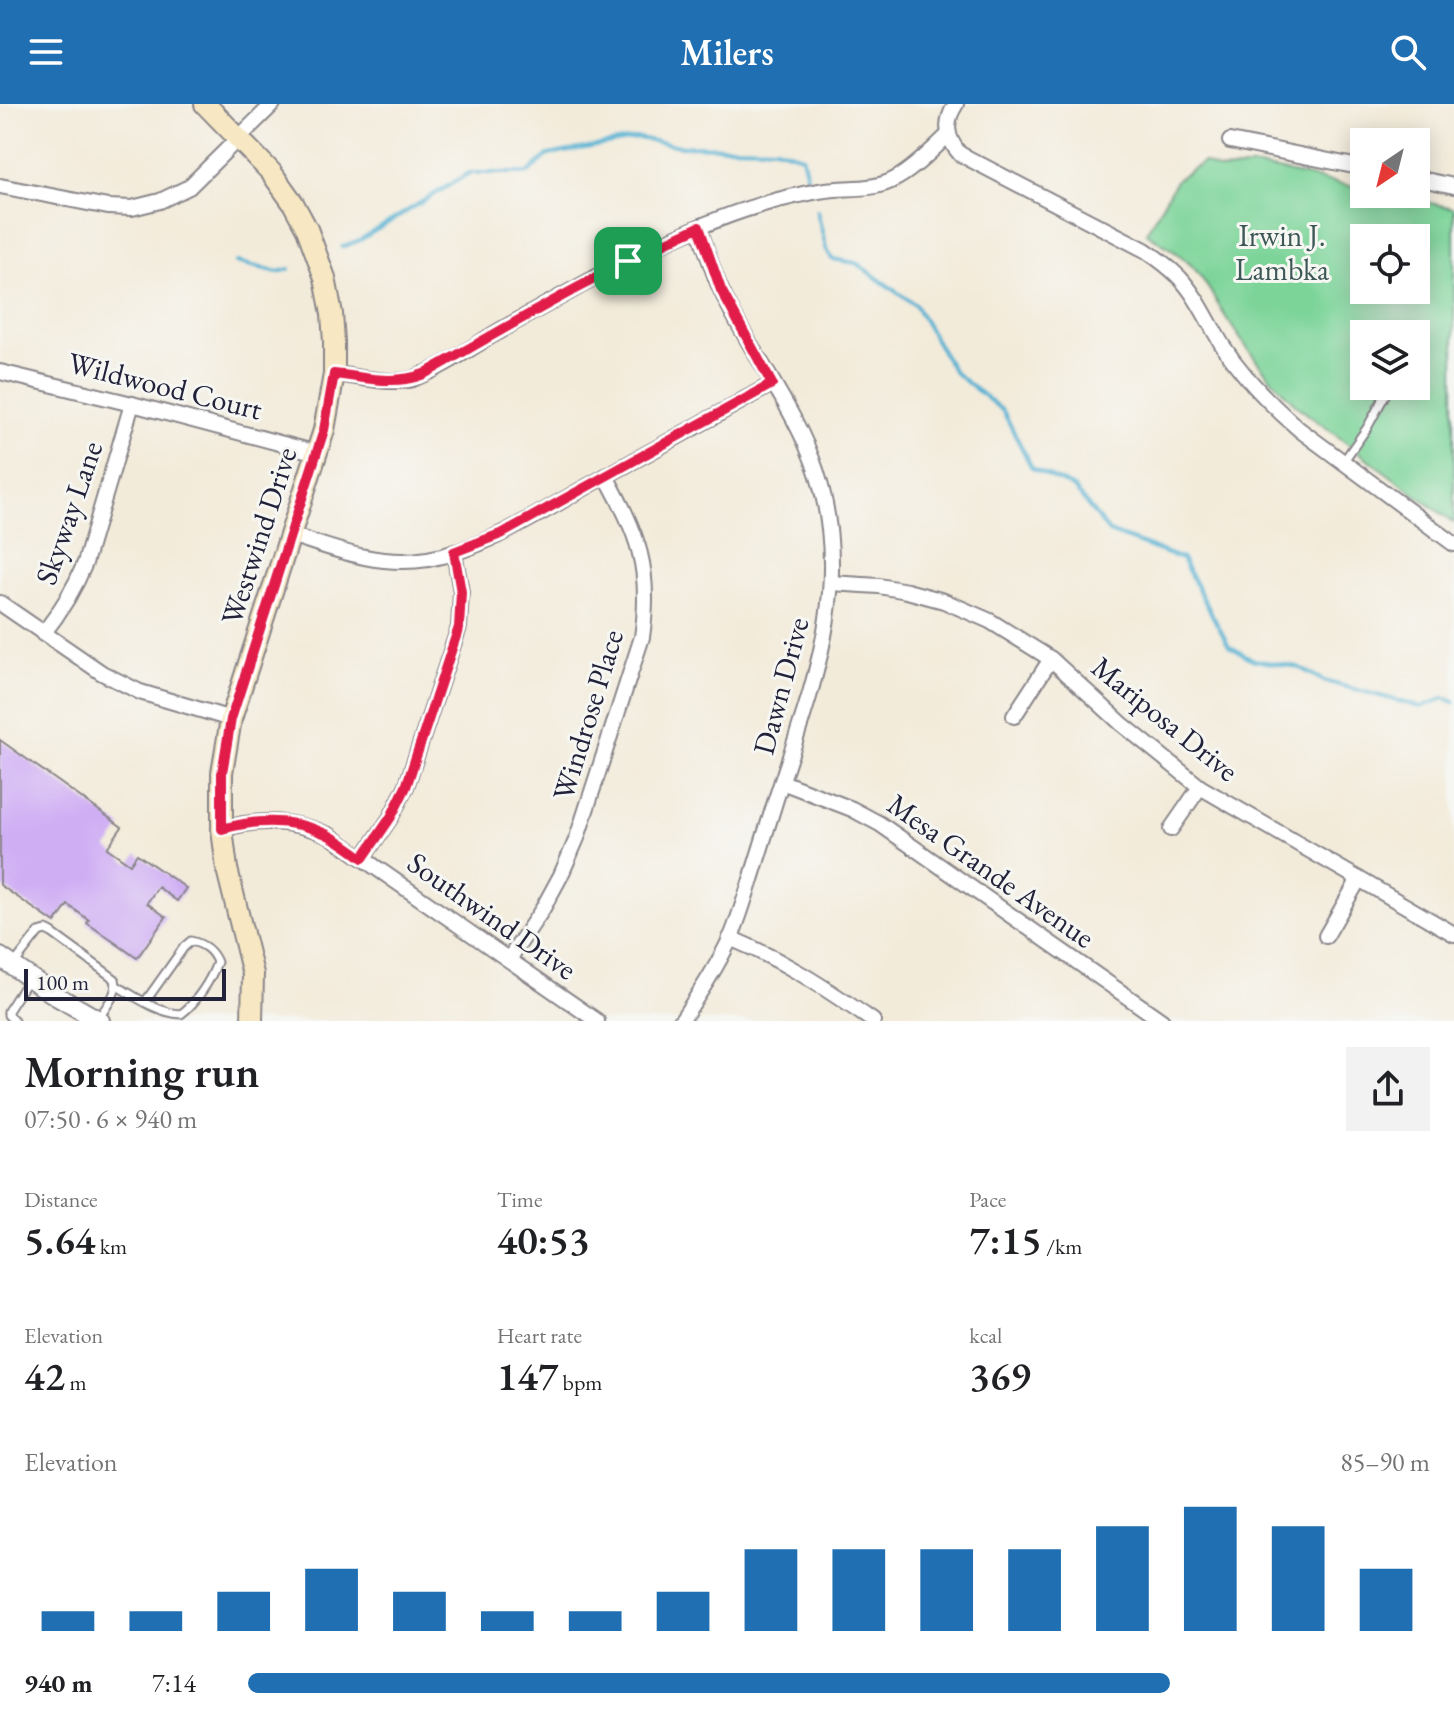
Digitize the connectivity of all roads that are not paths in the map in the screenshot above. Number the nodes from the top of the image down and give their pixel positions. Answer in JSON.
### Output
{"nodes":[{"id":1,"x":205,"y":104,"type":"edge"},
{"id":2,"x":273,"y":104,"type":"edge"},
{"id":3,"x":956,"y":104,"type":"edge"},
{"id":4,"x":948,"y":135,"type":"junction"},
{"id":5,"x":238,"y":138,"type":"junction"},
{"id":6,"x":1230,"y":141,"type":"dead end"},
{"id":7,"x":1350,"y":165,"type":"edge"},
{"id":8,"x":1430,"y":181,"type":"edge"},
{"id":9,"x":0,"y":186,"type":"edge"},
{"id":10,"x":1454,"y":186,"type":"edge"},
{"id":11,"x":699,"y":227,"type":"junction"},
{"id":12,"x":0,"y":372,"type":"edge"},
{"id":13,"x":334,"y":374,"type":"junction"},
{"id":14,"x":772,"y":384,"type":"junction"},
{"id":15,"x":1382,"y":400,"type":"edge"},
{"id":16,"x":132,"y":404,"type":"junction"},
{"id":17,"x":317,"y":453,"type":"junction"},
{"id":18,"x":1343,"y":462,"type":"junction"},
{"id":19,"x":606,"y":476,"type":"junction"},
{"id":20,"x":291,"y":535,"type":"junction"},
{"id":21,"x":1454,"y":544,"type":"edge"},
{"id":22,"x":454,"y":552,"type":"junction"},
{"id":23,"x":831,"y":583,"type":"junction"},
{"id":24,"x":0,"y":603,"type":"edge"},
{"id":25,"x":43,"y":634,"type":"junction"},
{"id":26,"x":1051,"y":659,"type":"junction"},
{"id":27,"x":1014,"y":716,"type":"dead end"},
{"id":28,"x":231,"y":719,"type":"junction"},
{"id":29,"x":782,"y":782,"type":"junction"},
{"id":30,"x":1200,"y":787,"type":"junction"},
{"id":31,"x":222,"y":829,"type":"junction"},
{"id":32,"x":1171,"y":829,"type":"dead end"},
{"id":33,"x":363,"y":858,"type":"junction"},
{"id":34,"x":1359,"y":879,"type":"junction"},
{"id":35,"x":1454,"y":934,"type":"edge"},
{"id":36,"x":1326,"y":936,"type":"dead end"},
{"id":37,"x":730,"y":938,"type":"junction"},
{"id":38,"x":509,"y":959,"type":"junction"},
{"id":39,"x":4,"y":962,"type":"edge"},
{"id":40,"x":29,"y":979,"type":"junction"},
{"id":41,"x":117,"y":986,"type":"junction"},
{"id":42,"x":145,"y":1002,"type":"junction"},
{"id":43,"x":92,"y":1019,"type":"edge"},
{"id":44,"x":14,"y":1021,"type":"edge"},
{"id":45,"x":252,"y":1021,"type":"edge"},
{"id":46,"x":597,"y":1021,"type":"edge"},
{"id":47,"x":681,"y":1021,"type":"edge"},
{"id":48,"x":873,"y":1021,"type":"edge"},
{"id":49,"x":1162,"y":1021,"type":"edge"}],
"edges":[{"from":1,"to":5,"type":"main road","name":"Westwind Drive"},
{"from":2,"to":5,"type":"street"},
{"from":3,"to":4,"type":"street"},
{"from":4,"to":11,"type":"street"},
{"from":4,"to":18,"type":"street"},
{"from":5,"to":9,"type":"street"},
{"from":5,"to":13,"type":"main road","name":"Westwind Drive"},
{"from":6,"to":7,"type":"street"},
{"from":8,"to":10,"type":"street"},
{"from":11,"to":13,"type":"street"},
{"from":11,"to":14,"type":"street","name":"Dawn Drive"},
{"from":12,"to":16,"type":"street","name":"Wildwood Court"},
{"from":13,"to":17,"type":"main road","name":"Westwind Drive"},
{"from":14,"to":19,"type":"street"},
{"from":14,"to":23,"type":"street","name":"Dawn Drive"},
{"from":15,"to":18,"type":"lane"},
{"from":16,"to":17,"type":"street","name":"Wildwood Court"},
{"from":16,"to":25,"type":"street","name":"Skyway Lane"},
{"from":17,"to":20,"type":"main road","name":"Westwind Drive"},
{"from":18,"to":21,"type":"street"},
{"from":19,"to":22,"type":"street"},
{"from":19,"to":38,"type":"street","name":"Windrose Place"},
{"from":20,"to":22,"type":"street"},
{"from":20,"to":28,"type":"main road","name":"Westwind Drive"},
{"from":22,"to":33,"type":"street"},
{"from":23,"to":26,"type":"street","name":"Mariposa Drive"},
{"from":23,"to":29,"type":"street","name":"Dawn Drive"},
{"from":24,"to":25,"type":"street"},
{"from":25,"to":28,"type":"street"},
{"from":26,"to":27,"type":"street"},
{"from":26,"to":30,"type":"street","name":"Mariposa Drive"},
{"from":28,"to":31,"type":"main road","name":"Westwind Drive"},
{"from":29,"to":37,"type":"street","name":"Dawn Drive"},
{"from":29,"to":49,"type":"street","name":"Mesa Grande Avenue"},
{"from":30,"to":32,"type":"street"},
{"from":30,"to":34,"type":"street","name":"Mariposa Drive"},
{"from":31,"to":33,"type":"street","name":"Southwind Drive"},
{"from":31,"to":45,"type":"main road","name":"Westwind Drive"},
{"from":33,"to":38,"type":"street","name":"Southwind Drive"},
{"from":34,"to":35,"type":"street","name":"Mariposa Drive"},
{"from":34,"to":36,"type":"street"},
{"from":37,"to":47,"type":"street","name":"Dawn Drive"},
{"from":37,"to":48,"type":"street"},
{"from":38,"to":46,"type":"street","name":"Southwind Drive"},
{"from":39,"to":40,"type":"street"},
{"from":39,"to":41,"type":"lane"},
{"from":40,"to":43,"type":"street"},
{"from":40,"to":44,"type":"lane"},
{"from":41,"to":42,"type":"lane"},
{"from":41,"to":43,"type":"lane"},
{"from":42,"to":42,"type":"lane"}]}
